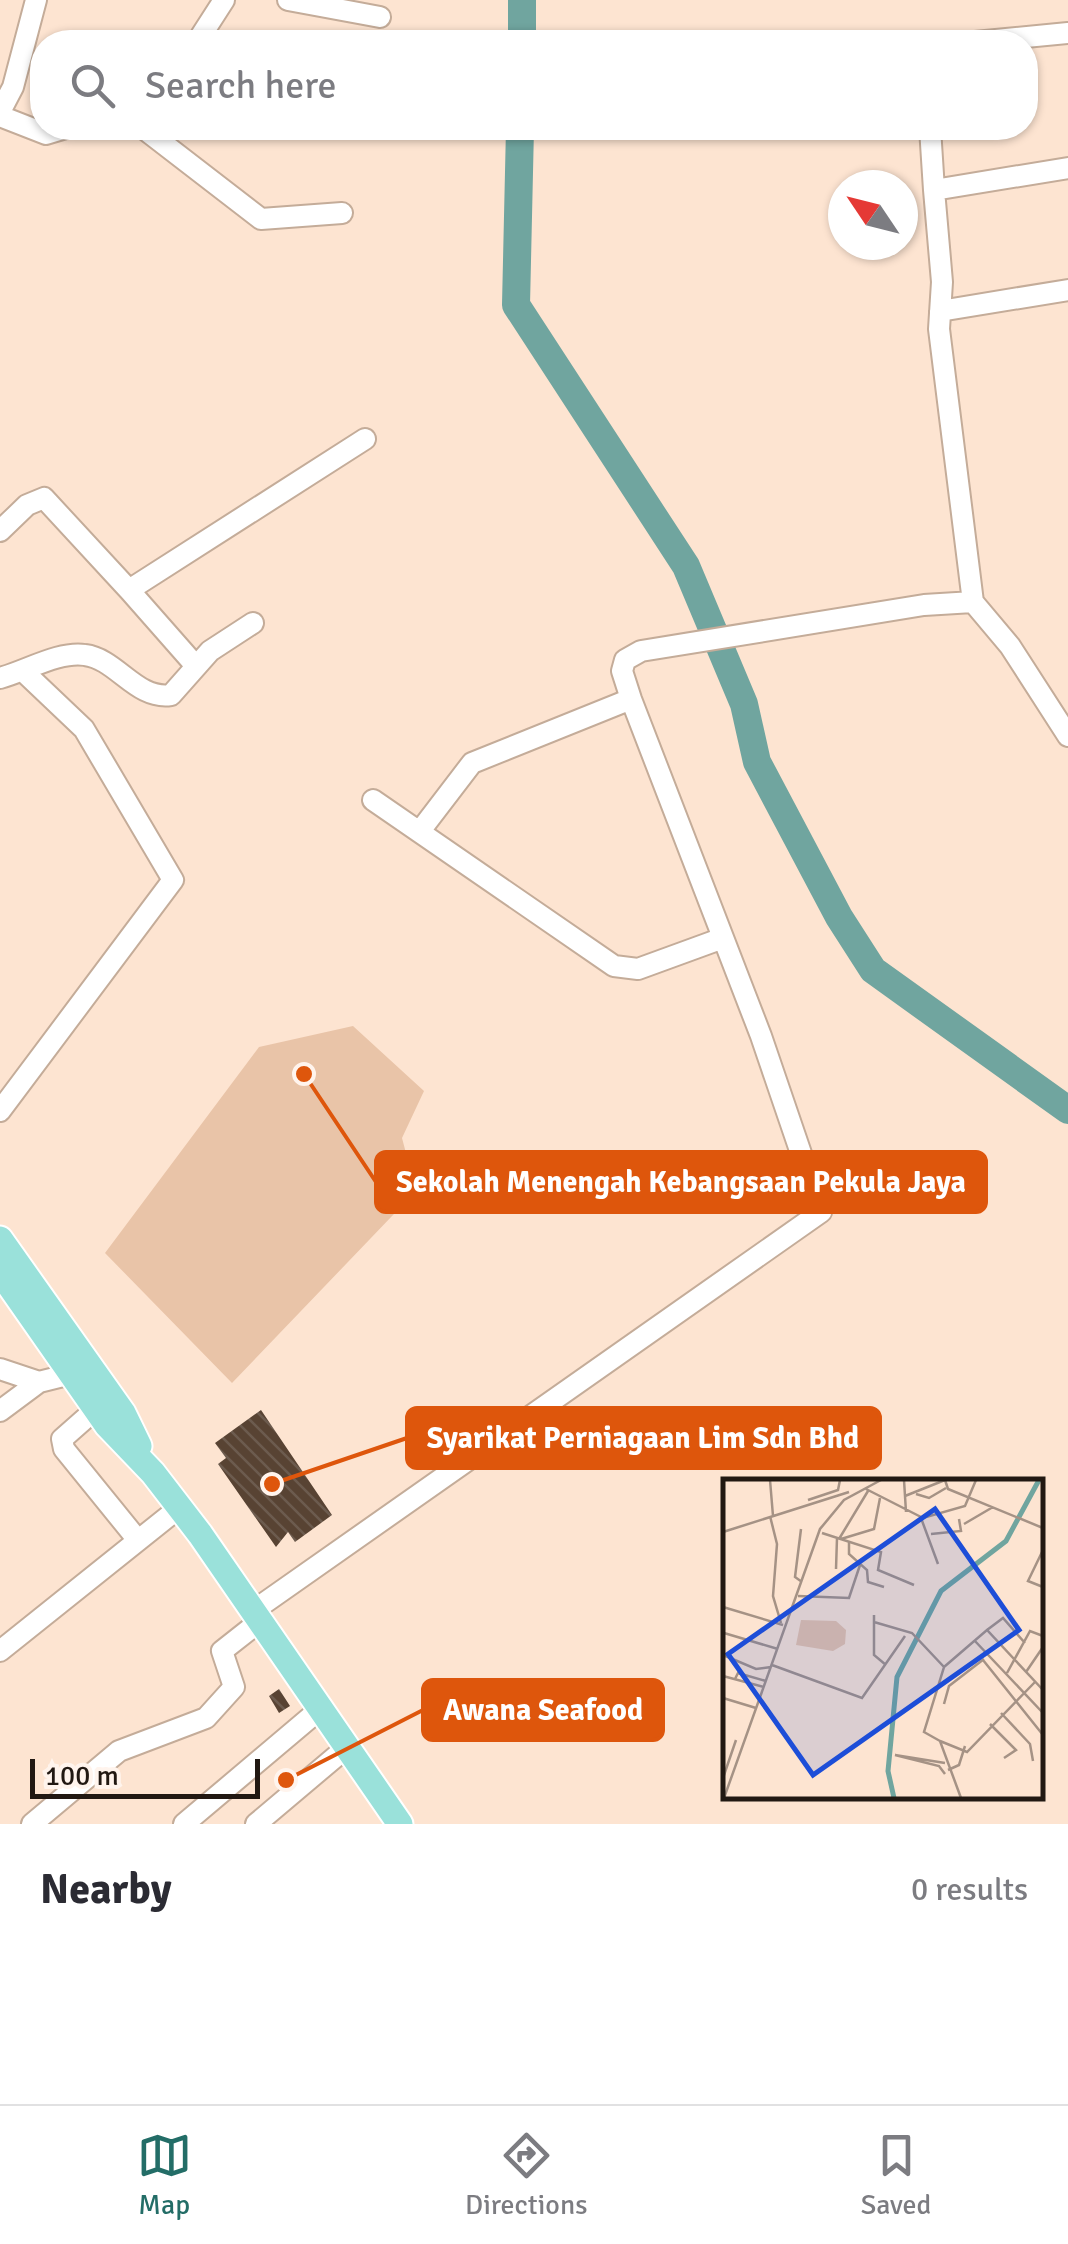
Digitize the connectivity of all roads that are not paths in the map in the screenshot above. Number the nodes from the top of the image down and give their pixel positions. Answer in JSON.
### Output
{"nodes":[{"id":1,"x":36,"y":0,"type":"edge"},
{"id":2,"x":224,"y":0,"type":"edge"},
{"id":3,"x":288,"y":0,"type":"edge"},
{"id":4,"x":380,"y":18,"type":"dead end"},
{"id":5,"x":204,"y":30,"type":"edge"},
{"id":6,"x":1068,"y":33,"type":"edge"},
{"id":7,"x":1038,"y":36,"type":"edge"},
{"id":8,"x":0,"y":114,"type":"edge"},
{"id":9,"x":30,"y":127,"type":"edge"},
{"id":10,"x":159,"y":140,"type":"edge"},
{"id":11,"x":931,"y":140,"type":"edge"},
{"id":12,"x":1068,"y":168,"type":"edge"},
{"id":13,"x":934,"y":190,"type":"junction"},
{"id":14,"x":342,"y":213,"type":"dead end"},
{"id":15,"x":1068,"y":290,"type":"edge"},
{"id":16,"x":940,"y":311,"type":"junction"},
{"id":17,"x":365,"y":439,"type":"dead end"},
{"id":18,"x":0,"y":531,"type":"edge"},
{"id":19,"x":129,"y":590,"type":"junction"},
{"id":20,"x":972,"y":602,"type":"junction"},
{"id":21,"x":253,"y":624,"type":"dead end"},
{"id":22,"x":195,"y":666,"type":"junction"},
{"id":23,"x":24,"y":672,"type":"junction"},
{"id":24,"x":0,"y":678,"type":"edge"},
{"id":25,"x":631,"y":699,"type":"junction"},
{"id":26,"x":1058,"y":705,"type":"edge"},
{"id":27,"x":1068,"y":736,"type":"edge"},
{"id":28,"x":373,"y":800,"type":"dead end"},
{"id":29,"x":420,"y":831,"type":"junction"},
{"id":30,"x":723,"y":938,"type":"junction"},
{"id":31,"x":0,"y":1111,"type":"edge"},
{"id":32,"x":0,"y":1238,"type":"edge"},
{"id":33,"x":0,"y":1272,"type":"edge"},
{"id":34,"x":0,"y":1369,"type":"edge"},
{"id":35,"x":71,"y":1374,"type":"junction"},
{"id":36,"x":39,"y":1382,"type":"junction"},
{"id":37,"x":96,"y":1410,"type":"junction"},
{"id":38,"x":0,"y":1411,"type":"edge"},
{"id":39,"x":153,"y":1472,"type":"junction"},
{"id":40,"x":180,"y":1507,"type":"junction"},
{"id":41,"x":137,"y":1539,"type":"junction"},
{"id":42,"x":256,"y":1616,"type":"junction"},
{"id":43,"x":0,"y":1651,"type":"edge"},
{"id":44,"x":319,"y":1710,"type":"junction"},
{"id":45,"x":346,"y":1748,"type":"junction"},
{"id":46,"x":32,"y":1824,"type":"edge"},
{"id":47,"x":184,"y":1824,"type":"edge"},
{"id":48,"x":256,"y":1824,"type":"edge"},
{"id":49,"x":400,"y":1824,"type":"edge"}],
"edges":[{"from":1,"to":8,"type":"street"},
{"from":2,"to":5,"type":"street"},
{"from":3,"to":4,"type":"street"},
{"from":6,"to":7,"type":"street"},
{"from":8,"to":9,"type":"street"},
{"from":10,"to":14,"type":"street"},
{"from":11,"to":13,"type":"street"},
{"from":12,"to":13,"type":"street"},
{"from":13,"to":16,"type":"street"},
{"from":15,"to":16,"type":"street"},
{"from":16,"to":20,"type":"street"},
{"from":17,"to":19,"type":"street"},
{"from":18,"to":19,"type":"street"},
{"from":19,"to":22,"type":"street"},
{"from":20,"to":25,"type":"street"},
{"from":20,"to":26,"type":"street"},
{"from":21,"to":22,"type":"street"},
{"from":22,"to":23,"type":"street"},
{"from":23,"to":24,"type":"street"},
{"from":23,"to":31,"type":"street"},
{"from":25,"to":29,"type":"street"},
{"from":25,"to":30,"type":"street"},
{"from":26,"to":27,"type":"street"},
{"from":28,"to":29,"type":"street"},
{"from":29,"to":30,"type":"street"},
{"from":30,"to":42,"type":"street"},
{"from":32,"to":39,"type":"main road"},
{"from":33,"to":35,"type":"main road"},
{"from":34,"to":36,"type":"street"},
{"from":35,"to":36,"type":"street"},
{"from":35,"to":37,"type":"main road"},
{"from":36,"to":38,"type":"street"},
{"from":37,"to":39,"type":"main road"},
{"from":37,"to":41,"type":"street"},
{"from":39,"to":40,"type":"main road"},
{"from":40,"to":41,"type":"street"},
{"from":40,"to":42,"type":"main road"},
{"from":41,"to":43,"type":"street"},
{"from":42,"to":44,"type":"main road"},
{"from":42,"to":46,"type":"street"},
{"from":44,"to":45,"type":"main road"},
{"from":44,"to":47,"type":"street"},
{"from":45,"to":48,"type":"street"},
{"from":45,"to":49,"type":"main road"}]}
